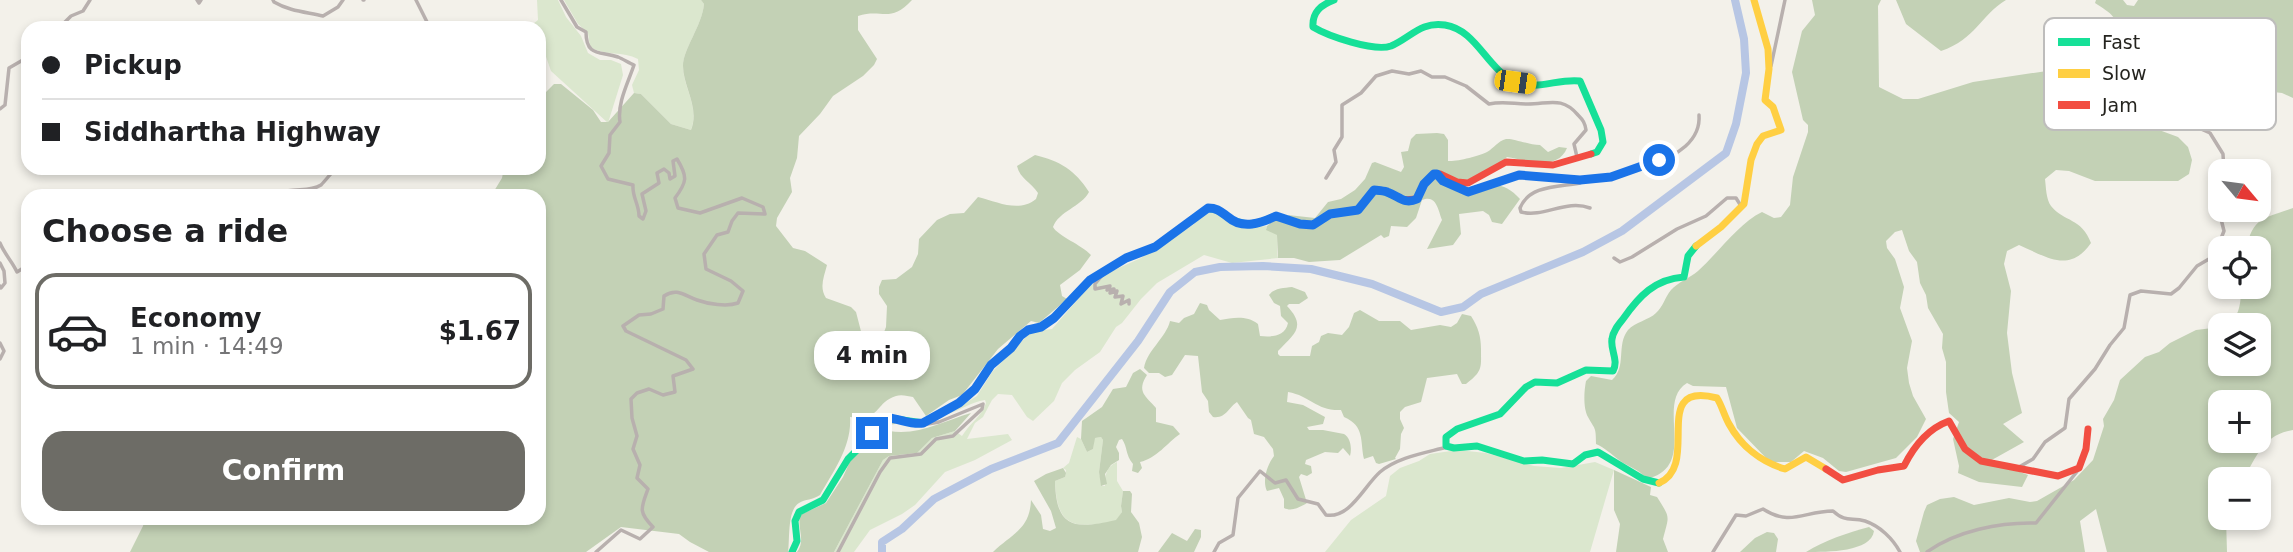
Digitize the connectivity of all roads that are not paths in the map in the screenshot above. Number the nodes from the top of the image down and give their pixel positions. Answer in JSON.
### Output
{"nodes":[{"id":1,"x":90,"y":0,"type":"edge"},
{"id":2,"x":274,"y":0,"type":"edge"},
{"id":3,"x":343,"y":0,"type":"edge"},
{"id":4,"x":416,"y":0,"type":"edge"},
{"id":5,"x":561,"y":0,"type":"edge"},
{"id":6,"x":1334,"y":0,"type":"edge"},
{"id":7,"x":1754,"y":0,"type":"edge"},
{"id":8,"x":1785,"y":0,"type":"edge"},
{"id":9,"x":66,"y":21,"type":"edge"},
{"id":10,"x":426,"y":21,"type":"edge"},
{"id":11,"x":21,"y":61,"type":"edge"},
{"id":12,"x":1769,"y":74,"type":"junction"},
{"id":13,"x":0,"y":109,"type":"edge"},
{"id":14,"x":1699,"y":115,"type":"dead end"},
{"id":15,"x":2203,"y":130,"type":"edge"},
{"id":16,"x":1658,"y":151,"type":"dead end"},
{"id":17,"x":1577,"y":159,"type":"junction"},
{"id":18,"x":2223,"y":159,"type":"edge"},
{"id":19,"x":1653,"y":161,"type":"junction"},
{"id":20,"x":1437,"y":174,"type":"junction"},
{"id":21,"x":329,"y":175,"type":"edge"},
{"id":22,"x":1326,"y":178,"type":"dead end"},
{"id":23,"x":1580,"y":180,"type":"junction"},
{"id":24,"x":310,"y":189,"type":"edge"},
{"id":25,"x":1741,"y":206,"type":"junction"},
{"id":26,"x":1590,"y":208,"type":"dead end"},
{"id":27,"x":2222,"y":222,"type":"edge"},
{"id":28,"x":0,"y":243,"type":"edge"},
{"id":29,"x":1614,"y":258,"type":"dead end"},
{"id":30,"x":0,"y":263,"type":"edge"},
{"id":31,"x":21,"y":269,"type":"edge"},
{"id":32,"x":1104,"y":271,"type":"junction"},
{"id":33,"x":0,"y":286,"type":"edge"},
{"id":34,"x":1129,"y":304,"type":"dead end"},
{"id":35,"x":0,"y":342,"type":"edge"},
{"id":36,"x":0,"y":359,"type":"edge"},
{"id":37,"x":917,"y":424,"type":"junction"},
{"id":38,"x":2088,"y":429,"type":"dead end"},
{"id":39,"x":1448,"y":447,"type":"junction"},
{"id":40,"x":2017,"y":468,"type":"junction"},
{"id":41,"x":2079,"y":468,"type":"junction"},
{"id":42,"x":596,"y":552,"type":"edge"},
{"id":43,"x":792,"y":552,"type":"edge"},
{"id":44,"x":838,"y":552,"type":"edge"},
{"id":45,"x":1214,"y":552,"type":"edge"},
{"id":46,"x":1713,"y":552,"type":"edge"},
{"id":47,"x":1900,"y":552,"type":"edge"},
{"id":48,"x":1927,"y":552,"type":"edge"}],
"edges":[{"from":1,"to":9,"type":"street"},
{"from":2,"to":3,"type":"street"},
{"from":4,"to":10,"type":"street"},
{"from":5,"to":42,"type":"street"},
{"from":6,"to":17,"type":"main road"},
{"from":7,"to":12,"type":"main road"},
{"from":8,"to":12,"type":"street"},
{"from":11,"to":13,"type":"street"},
{"from":12,"to":25,"type":"main road"},
{"from":14,"to":19,"type":"street"},
{"from":15,"to":18,"type":"street"},
{"from":16,"to":19,"type":"street"},
{"from":17,"to":20,"type":"main road"},
{"from":17,"to":22,"type":"street"},
{"from":19,"to":23,"type":"street"},
{"from":20,"to":23,"type":"street"},
{"from":20,"to":32,"type":"main road"},
{"from":21,"to":24,"type":"street"},
{"from":23,"to":26,"type":"street"},
{"from":25,"to":29,"type":"street"},
{"from":25,"to":39,"type":"main road"},
{"from":27,"to":40,"type":"street"},
{"from":28,"to":31,"type":"street"},
{"from":30,"to":33,"type":"street"},
{"from":32,"to":34,"type":"street"},
{"from":32,"to":37,"type":"main road"},
{"from":35,"to":36,"type":"street"},
{"from":37,"to":43,"type":"main road"},
{"from":37,"to":44,"type":"street"},
{"from":38,"to":41,"type":"main road"},
{"from":39,"to":40,"type":"main road"},
{"from":39,"to":45,"type":"street"},
{"from":40,"to":41,"type":"main road"},
{"from":41,"to":48,"type":"street"},
{"from":46,"to":47,"type":"street"}]}
